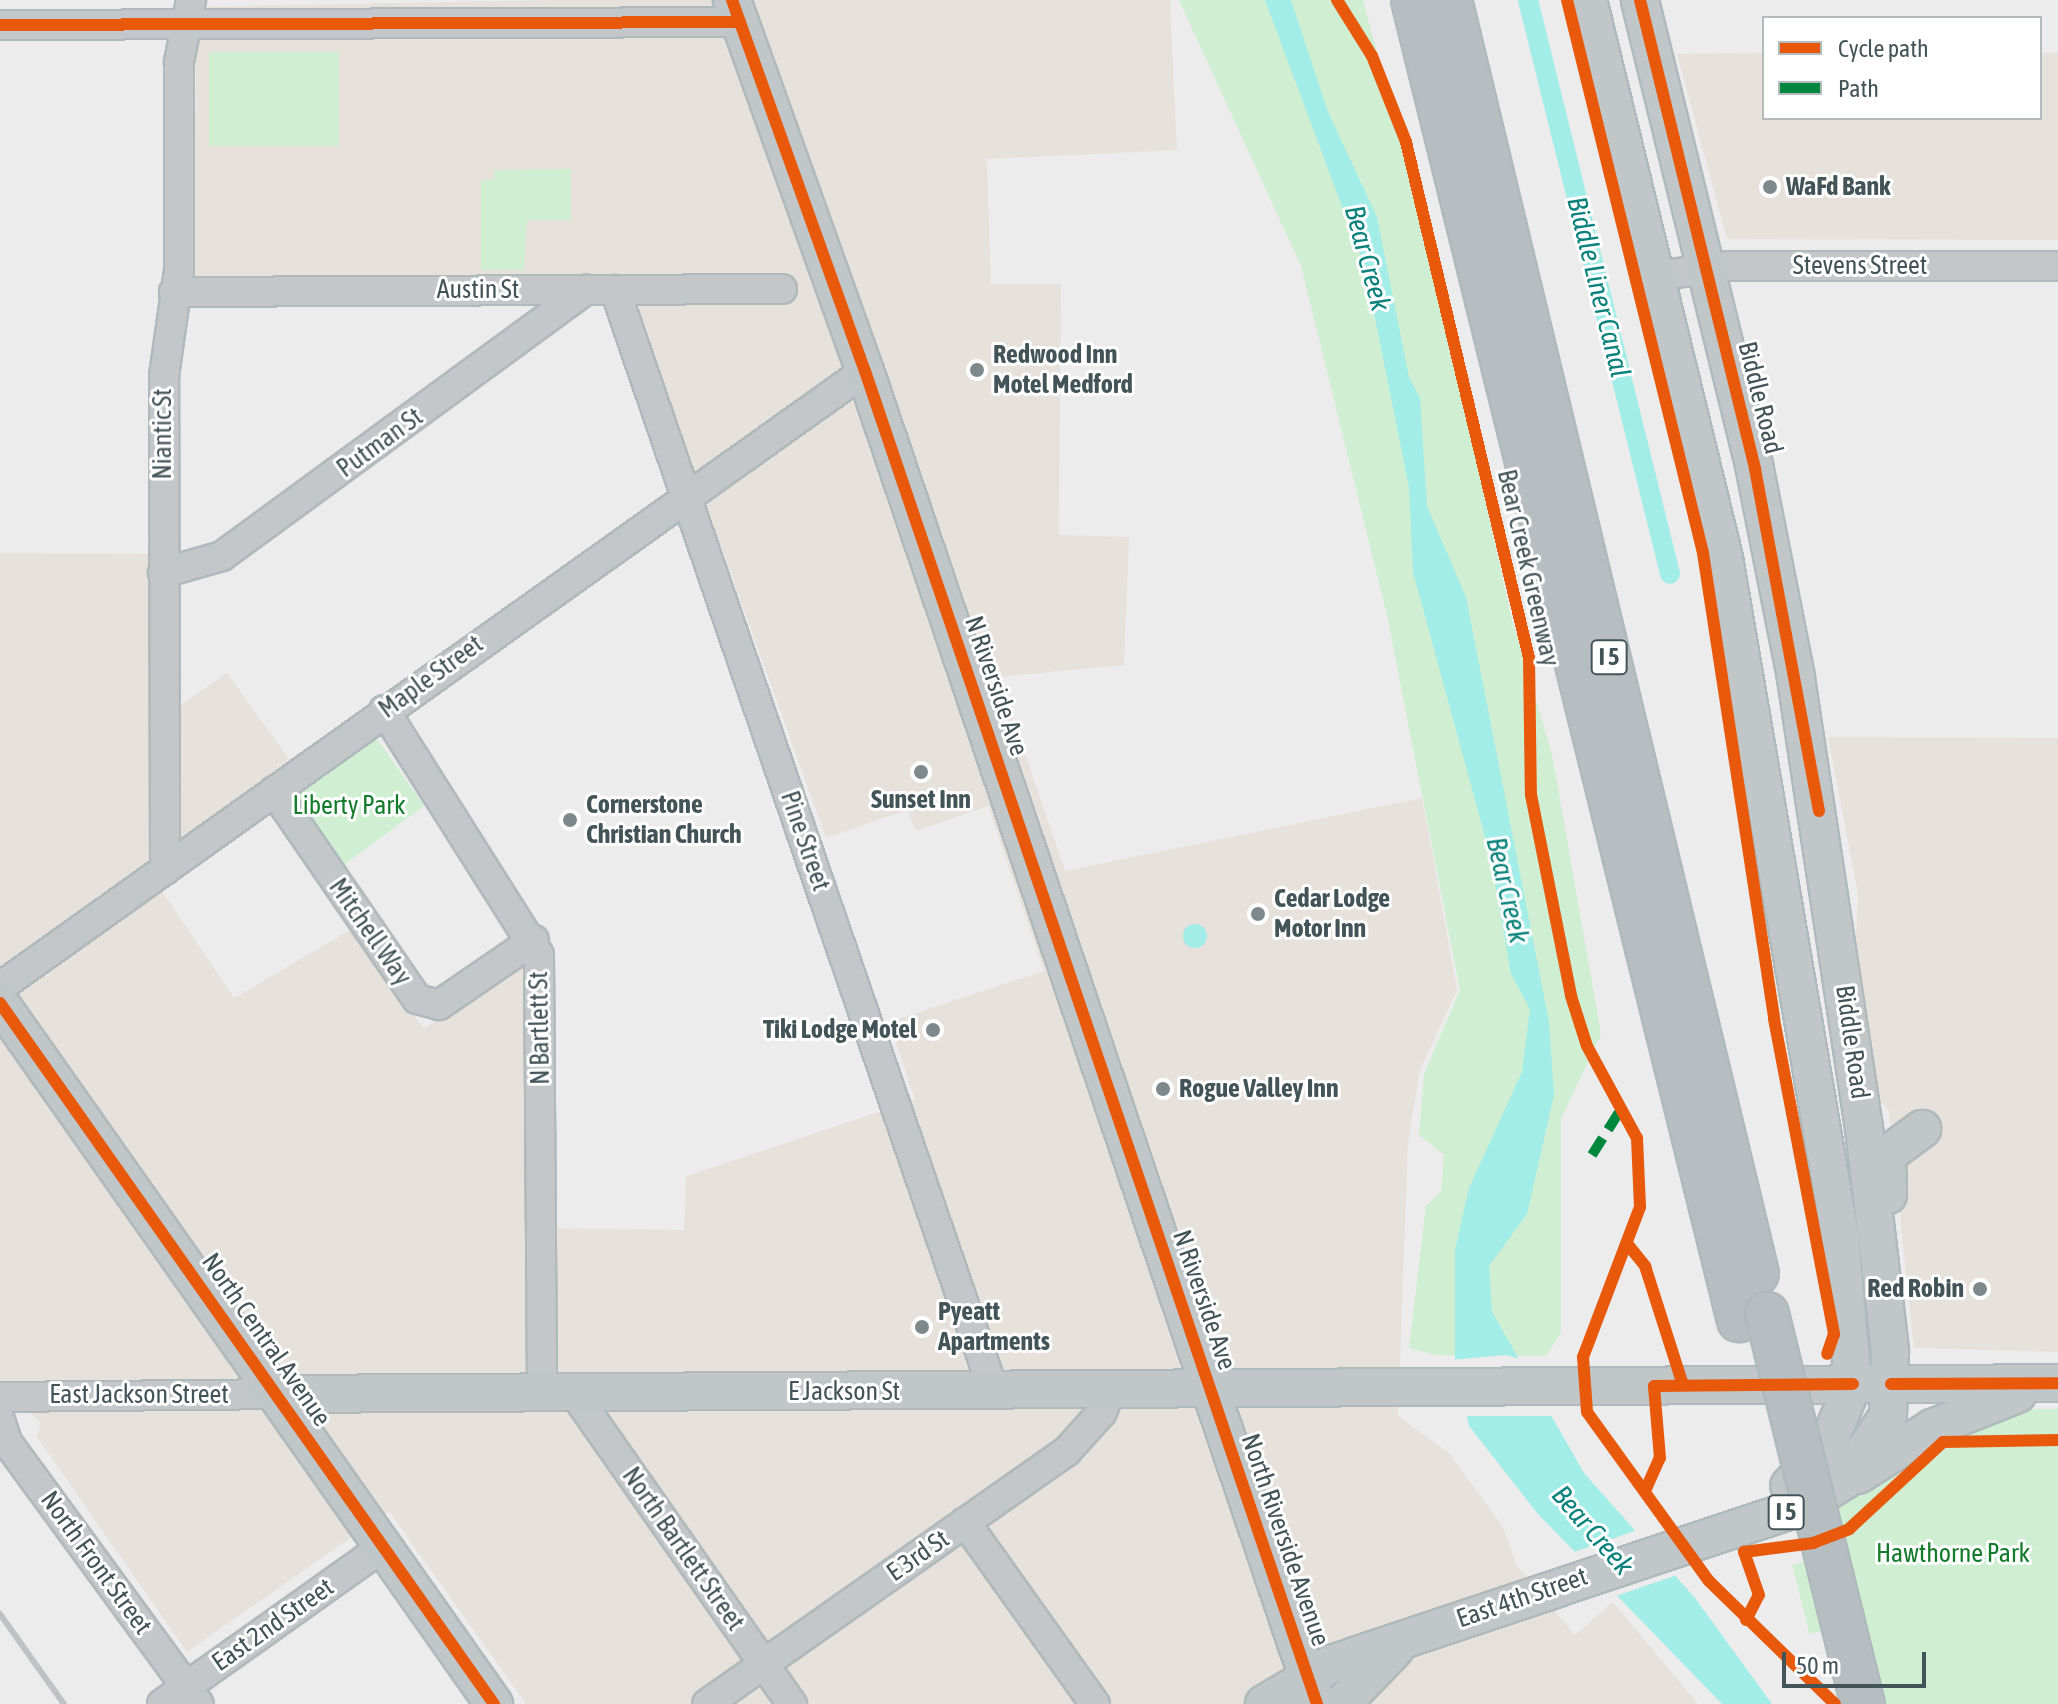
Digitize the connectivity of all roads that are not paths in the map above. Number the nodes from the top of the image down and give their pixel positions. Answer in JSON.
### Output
{"nodes":[{"id":1,"x":1413,"y":0,"type":"edge"},
{"id":2,"x":1450,"y":0,"type":"edge"},
{"id":3,"x":1588,"y":0,"type":"edge"},
{"id":4,"x":1640,"y":0,"type":"edge"},
{"id":5,"x":736,"y":11,"type":"edge"},
{"id":6,"x":188,"y":12,"type":"edge"},
{"id":7,"x":0,"y":25,"type":"edge"},
{"id":8,"x":1624,"y":147,"type":"junction"},
{"id":9,"x":2058,"y":266,"type":"edge"},
{"id":10,"x":1705,"y":268,"type":"junction"},
{"id":11,"x":1663,"y":275,"type":"junction"},
{"id":12,"x":782,"y":289,"type":"dead end"},
{"id":13,"x":586,"y":290,"type":"junction"},
{"id":14,"x":615,"y":290,"type":"junction"},
{"id":15,"x":174,"y":292,"type":"junction"},
{"id":16,"x":865,"y":371,"type":"junction"},
{"id":17,"x":1688,"y":407,"type":"junction"},
{"id":18,"x":686,"y":495,"type":"junction"},
{"id":19,"x":163,"y":573,"type":"junction"},
{"id":20,"x":384,"y":710,"type":"junction"},
{"id":21,"x":274,"y":791,"type":"junction"},
{"id":22,"x":165,"y":870,"type":"junction"},
{"id":23,"x":1789,"y":930,"type":"junction"},
{"id":24,"x":534,"y":940,"type":"junction"},
{"id":25,"x":0,"y":987,"type":"edge"},
{"id":26,"x":0,"y":1003,"type":"edge"},
{"id":27,"x":1864,"y":1128,"type":"junction"},
{"id":28,"x":1922,"y":1129,"type":"dead end"},
{"id":29,"x":1882,"y":1268,"type":"junction"},
{"id":30,"x":1753,"y":1317,"type":"junction"},
{"id":31,"x":2047,"y":1383,"type":"edge"},
{"id":32,"x":1853,"y":1384,"type":"junction"},
{"id":33,"x":1891,"y":1384,"type":"junction"},
{"id":34,"x":1211,"y":1389,"type":"junction"},
{"id":35,"x":1110,"y":1391,"type":"junction"},
{"id":36,"x":994,"y":1392,"type":"junction"},
{"id":37,"x":558,"y":1393,"type":"junction"},
{"id":38,"x":277,"y":1394,"type":"junction"},
{"id":39,"x":0,"y":1397,"type":"edge"},
{"id":40,"x":0,"y":1420,"type":"edge"},
{"id":41,"x":1845,"y":1480,"type":"junction"},
{"id":42,"x":1764,"y":1515,"type":"junction"},
{"id":43,"x":965,"y":1522,"type":"junction"},
{"id":44,"x":384,"y":1546,"type":"junction"},
{"id":45,"x":1416,"y":1635,"type":"junction"},
{"id":46,"x":763,"y":1664,"type":"junction"},
{"id":47,"x":1312,"y":1690,"type":"edge"},
{"id":48,"x":193,"y":1695,"type":"edge"},
{"id":49,"x":162,"y":1704,"type":"edge"},
{"id":50,"x":494,"y":1704,"type":"edge"},
{"id":51,"x":707,"y":1704,"type":"edge"},
{"id":52,"x":792,"y":1704,"type":"edge"},
{"id":53,"x":1095,"y":1704,"type":"edge"},
{"id":54,"x":1264,"y":1704,"type":"edge"},
{"id":55,"x":1342,"y":1704,"type":"edge"},
{"id":56,"x":1834,"y":1704,"type":"edge"},
{"id":57,"x":1863,"y":1704,"type":"edge"}],
"edges":[{"from":1,"to":30,"type":"highway","number":"I 5"},
{"from":2,"to":30,"type":"highway","number":"I 5"},
{"from":3,"to":8,"type":"main road","name":"Biddle Road"},
{"from":4,"to":10,"type":"main road","name":"Biddle Road"},
{"from":5,"to":6,"type":"street"},
{"from":5,"to":16,"type":"main road","name":"N Riverside Ave"},
{"from":6,"to":7,"type":"street"},
{"from":6,"to":15,"type":"street","name":"Niantic St"},
{"from":8,"to":11,"type":"main road","name":"Biddle Road"},
{"from":8,"to":17,"type":"main road","name":"Biddle Road"},
{"from":9,"to":10,"type":"street","name":"Stevens Street"},
{"from":10,"to":11,"type":"street","name":"Stevens Street"},
{"from":10,"to":27,"type":"main road","name":"Biddle Road"},
{"from":11,"to":17,"type":"main road","name":"Biddle Road"},
{"from":12,"to":14,"type":"street","name":"Austin St"},
{"from":13,"to":14,"type":"street","name":"Austin St"},
{"from":13,"to":15,"type":"street","name":"Austin St"},
{"from":13,"to":19,"type":"street","name":"Putman St"},
{"from":14,"to":18,"type":"street","name":"Pine Street"},
{"from":15,"to":19,"type":"street","name":"Niantic St"},
{"from":16,"to":18,"type":"street","name":"Maple Street"},
{"from":16,"to":34,"type":"main road","name":"N Riverside Ave"},
{"from":17,"to":23,"type":"main road","name":"Biddle Road"},
{"from":18,"to":20,"type":"street","name":"Maple Street"},
{"from":18,"to":36,"type":"street","name":"Pine Street"},
{"from":19,"to":22,"type":"street","name":"Niantic St"},
{"from":20,"to":21,"type":"street","name":"Maple Street"},
{"from":20,"to":24,"type":"street","name":"N Bartlett St"},
{"from":21,"to":22,"type":"street","name":"Maple Street"},
{"from":21,"to":24,"type":"street","name":"Mitchell Way"},
{"from":22,"to":25,"type":"street","name":"Maple Street"},
{"from":23,"to":27,"type":"main road"},
{"from":23,"to":32,"type":"main road","name":"Biddle Road"},
{"from":24,"to":37,"type":"street","name":"N Bartlett St"},
{"from":26,"to":38,"type":"main road","name":"North Central Avenue"},
{"from":27,"to":29,"type":"main road","name":"Biddle Road"},
{"from":28,"to":29,"type":"main road"},
{"from":29,"to":33,"type":"main road","name":"Biddle Road"},
{"from":30,"to":56,"type":"highway","number":"I 5"},
{"from":30,"to":57,"type":"highway","number":"I 5","bridge":true},
{"from":31,"to":33,"type":"main road"},
{"from":31,"to":41,"type":"main road"},
{"from":32,"to":33,"type":"main road"},
{"from":32,"to":34,"type":"main road","name":"E Jackson St"},
{"from":32,"to":42,"type":"main road","name":"East 4th Street"},
{"from":33,"to":41,"type":"main road","name":"East 4th Street"},
{"from":34,"to":35,"type":"main road","name":"E Jackson St"},
{"from":34,"to":47,"type":"main road","name":"North Riverside Avenue"},
{"from":35,"to":36,"type":"main road","name":"E Jackson St"},
{"from":35,"to":43,"type":"street","name":"E 3rd St"},
{"from":36,"to":37,"type":"main road","name":"E Jackson St"},
{"from":37,"to":38,"type":"main road","name":"E Jackson St"},
{"from":37,"to":46,"type":"street","name":"North Bartlett Street"},
{"from":38,"to":39,"type":"street","name":"East Jackson Street"},
{"from":38,"to":44,"type":"main road","name":"North Central Avenue"},
{"from":40,"to":48,"type":"street","name":"North Front Street"},
{"from":41,"to":42,"type":"main road","name":"East 4th Street"},
{"from":42,"to":45,"type":"main road","name":"East 4th Street"},
{"from":43,"to":46,"type":"street","name":"E 3rd St"},
{"from":43,"to":53,"type":"street"},
{"from":44,"to":48,"type":"street","name":"East 2nd Street"},
{"from":44,"to":50,"type":"main road","name":"North Central Avenue"},
{"from":45,"to":47,"type":"main road"},
{"from":45,"to":55,"type":"main road"},
{"from":46,"to":51,"type":"street","name":"E 3rd St"},
{"from":46,"to":52,"type":"street","name":"North Bartlett Street"},
{"from":47,"to":54,"type":"main road"},
{"from":48,"to":49,"type":"street","name":"East 2nd Street"}]}
